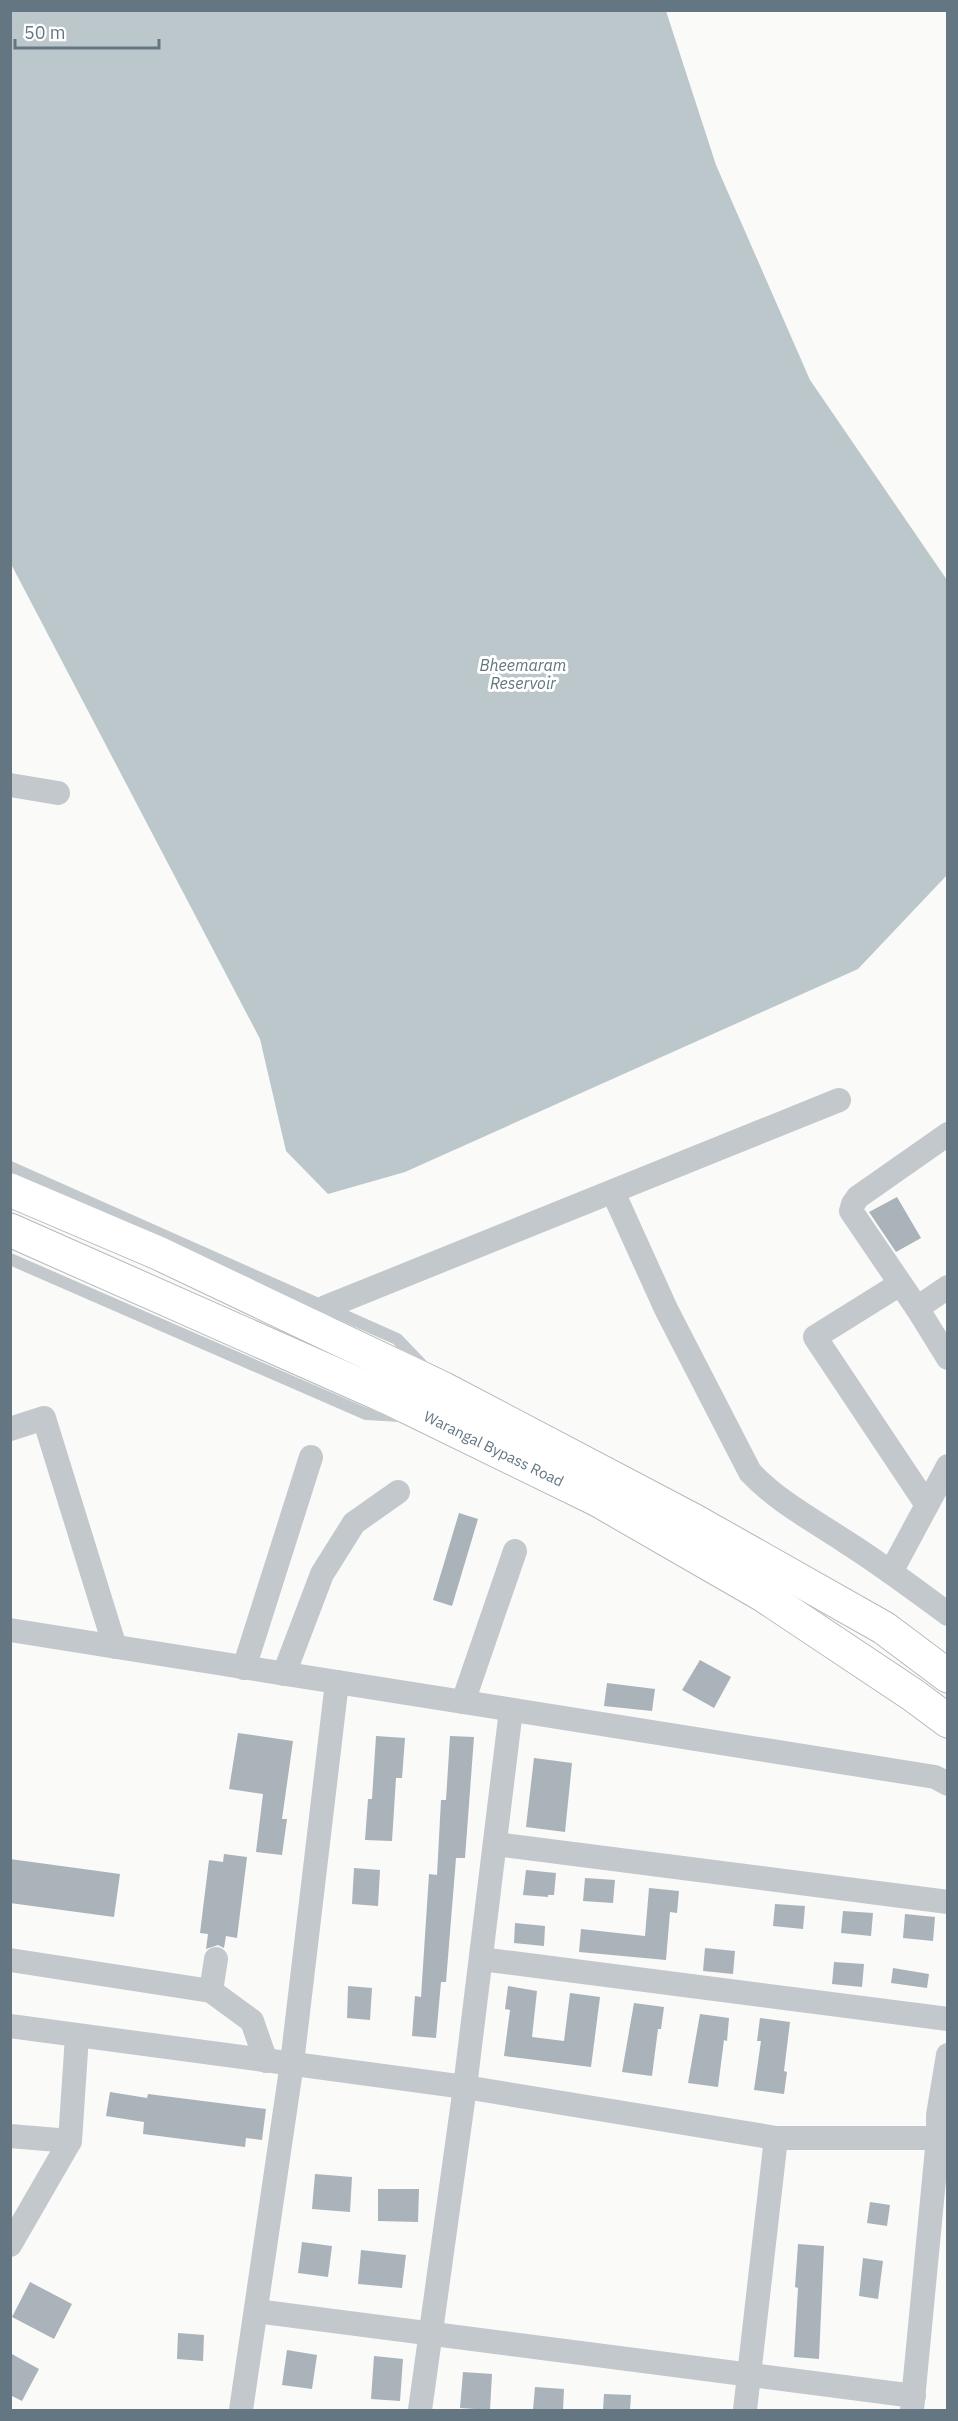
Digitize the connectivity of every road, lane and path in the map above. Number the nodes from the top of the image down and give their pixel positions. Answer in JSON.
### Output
{"nodes":[{"id":1,"x":10,"y":785,"type":"edge"},
{"id":2,"x":58,"y":793,"type":"dead end"},
{"id":3,"x":839,"y":1100,"type":"dead end"},
{"id":4,"x":948,"y":1134,"type":"edge"},
{"id":5,"x":10,"y":1167,"type":"edge"},
{"id":6,"x":10,"y":1190,"type":"edge"},
{"id":7,"x":613,"y":1192,"type":"junction"},
{"id":8,"x":10,"y":1230,"type":"edge"},
{"id":9,"x":10,"y":1259,"type":"edge"},
{"id":10,"x":900,"y":1284,"type":"junction"},
{"id":11,"x":948,"y":1287,"type":"edge"},
{"id":12,"x":326,"y":1307,"type":"junction"},
{"id":13,"x":917,"y":1308,"type":"junction"},
{"id":14,"x":948,"y":1358,"type":"edge"},
{"id":15,"x":438,"y":1404,"type":"junction"},
{"id":16,"x":10,"y":1429,"type":"edge"},
{"id":17,"x":311,"y":1457,"type":"dead end"},
{"id":18,"x":948,"y":1466,"type":"edge"},
{"id":19,"x":398,"y":1492,"type":"dead end"},
{"id":20,"x":927,"y":1505,"type":"junction"},
{"id":21,"x":515,"y":1551,"type":"dead end"},
{"id":22,"x":891,"y":1572,"type":"junction"},
{"id":23,"x":948,"y":1614,"type":"edge"},
{"id":24,"x":10,"y":1630,"type":"edge"},
{"id":25,"x":115,"y":1647,"type":"junction"},
{"id":26,"x":244,"y":1668,"type":"junction"},
{"id":27,"x":284,"y":1674,"type":"junction"},
{"id":28,"x":948,"y":1676,"type":"edge"},
{"id":29,"x":337,"y":1682,"type":"junction"},
{"id":30,"x":462,"y":1702,"type":"junction"},
{"id":31,"x":511,"y":1710,"type":"junction"},
{"id":32,"x":948,"y":1721,"type":"edge"},
{"id":33,"x":948,"y":1784,"type":"edge"},
{"id":34,"x":495,"y":1844,"type":"junction"},
{"id":35,"x":948,"y":1902,"type":"edge"},
{"id":36,"x":10,"y":1959,"type":"edge"},
{"id":37,"x":216,"y":1959,"type":"dead end"},
{"id":38,"x":481,"y":1959,"type":"junction"},
{"id":39,"x":211,"y":1991,"type":"junction"},
{"id":40,"x":948,"y":2019,"type":"edge"},
{"id":41,"x":10,"y":2026,"type":"edge"},
{"id":42,"x":77,"y":2036,"type":"junction"},
{"id":43,"x":948,"y":2055,"type":"edge"},
{"id":44,"x":266,"y":2061,"type":"junction"},
{"id":45,"x":292,"y":2063,"type":"junction"},
{"id":46,"x":465,"y":2087,"type":"junction"},
{"id":47,"x":10,"y":2136,"type":"edge"},
{"id":48,"x":776,"y":2139,"type":"junction"},
{"id":49,"x":70,"y":2141,"type":"junction"},
{"id":50,"x":943,"y":2141,"type":"edge"},
{"id":51,"x":10,"y":2245,"type":"edge"},
{"id":52,"x":256,"y":2311,"type":"junction"},
{"id":53,"x":431,"y":2334,"type":"junction"},
{"id":54,"x":749,"y":2375,"type":"junction"},
{"id":55,"x":913,"y":2403,"type":"edge"},
{"id":56,"x":241,"y":2410,"type":"edge"},
{"id":57,"x":420,"y":2410,"type":"edge"},
{"id":58,"x":745,"y":2410,"type":"edge"}],
"edges":[{"from":1,"to":2,"type":"street"},
{"from":3,"to":7,"type":"street"},
{"from":4,"to":10,"type":"street"},
{"from":5,"to":12,"type":"lane"},
{"from":6,"to":15,"type":"highway","name":"Warangal Bypass Road"},
{"from":7,"to":12,"type":"street"},
{"from":7,"to":22,"type":"street"},
{"from":8,"to":15,"type":"highway","name":"Warangal Bypass Road"},
{"from":9,"to":15,"type":"lane"},
{"from":10,"to":13,"type":"street"},
{"from":10,"to":20,"type":"street"},
{"from":11,"to":13,"type":"street"},
{"from":12,"to":15,"type":"lane"},
{"from":13,"to":14,"type":"street"},
{"from":15,"to":28,"type":"highway","name":"Warangal Bypass Road"},
{"from":15,"to":32,"type":"highway","name":"Warangal Bypass Road"},
{"from":16,"to":25,"type":"street"},
{"from":17,"to":26,"type":"street"},
{"from":18,"to":20,"type":"street"},
{"from":19,"to":27,"type":"street"},
{"from":20,"to":22,"type":"street"},
{"from":21,"to":30,"type":"street"},
{"from":22,"to":23,"type":"street"},
{"from":24,"to":25,"type":"street"},
{"from":25,"to":26,"type":"street"},
{"from":26,"to":27,"type":"street"},
{"from":27,"to":29,"type":"street"},
{"from":29,"to":30,"type":"street"},
{"from":29,"to":45,"type":"street"},
{"from":30,"to":31,"type":"street"},
{"from":31,"to":33,"type":"street"},
{"from":31,"to":34,"type":"street"},
{"from":34,"to":35,"type":"street"},
{"from":34,"to":38,"type":"street"},
{"from":36,"to":39,"type":"street"},
{"from":37,"to":39,"type":"street"},
{"from":38,"to":40,"type":"street"},
{"from":38,"to":46,"type":"street"},
{"from":39,"to":44,"type":"street"},
{"from":41,"to":42,"type":"street"},
{"from":42,"to":44,"type":"street"},
{"from":42,"to":49,"type":"street"},
{"from":43,"to":50,"type":"street"},
{"from":44,"to":45,"type":"street"},
{"from":45,"to":46,"type":"street"},
{"from":45,"to":52,"type":"street"},
{"from":46,"to":48,"type":"street"},
{"from":46,"to":53,"type":"street"},
{"from":47,"to":49,"type":"street"},
{"from":48,"to":50,"type":"street"},
{"from":48,"to":54,"type":"street"},
{"from":49,"to":51,"type":"street"},
{"from":50,"to":55,"type":"street"},
{"from":52,"to":53,"type":"street"},
{"from":52,"to":56,"type":"street"},
{"from":53,"to":54,"type":"street"},
{"from":53,"to":57,"type":"street"},
{"from":54,"to":55,"type":"street"},
{"from":54,"to":58,"type":"street"}]}
